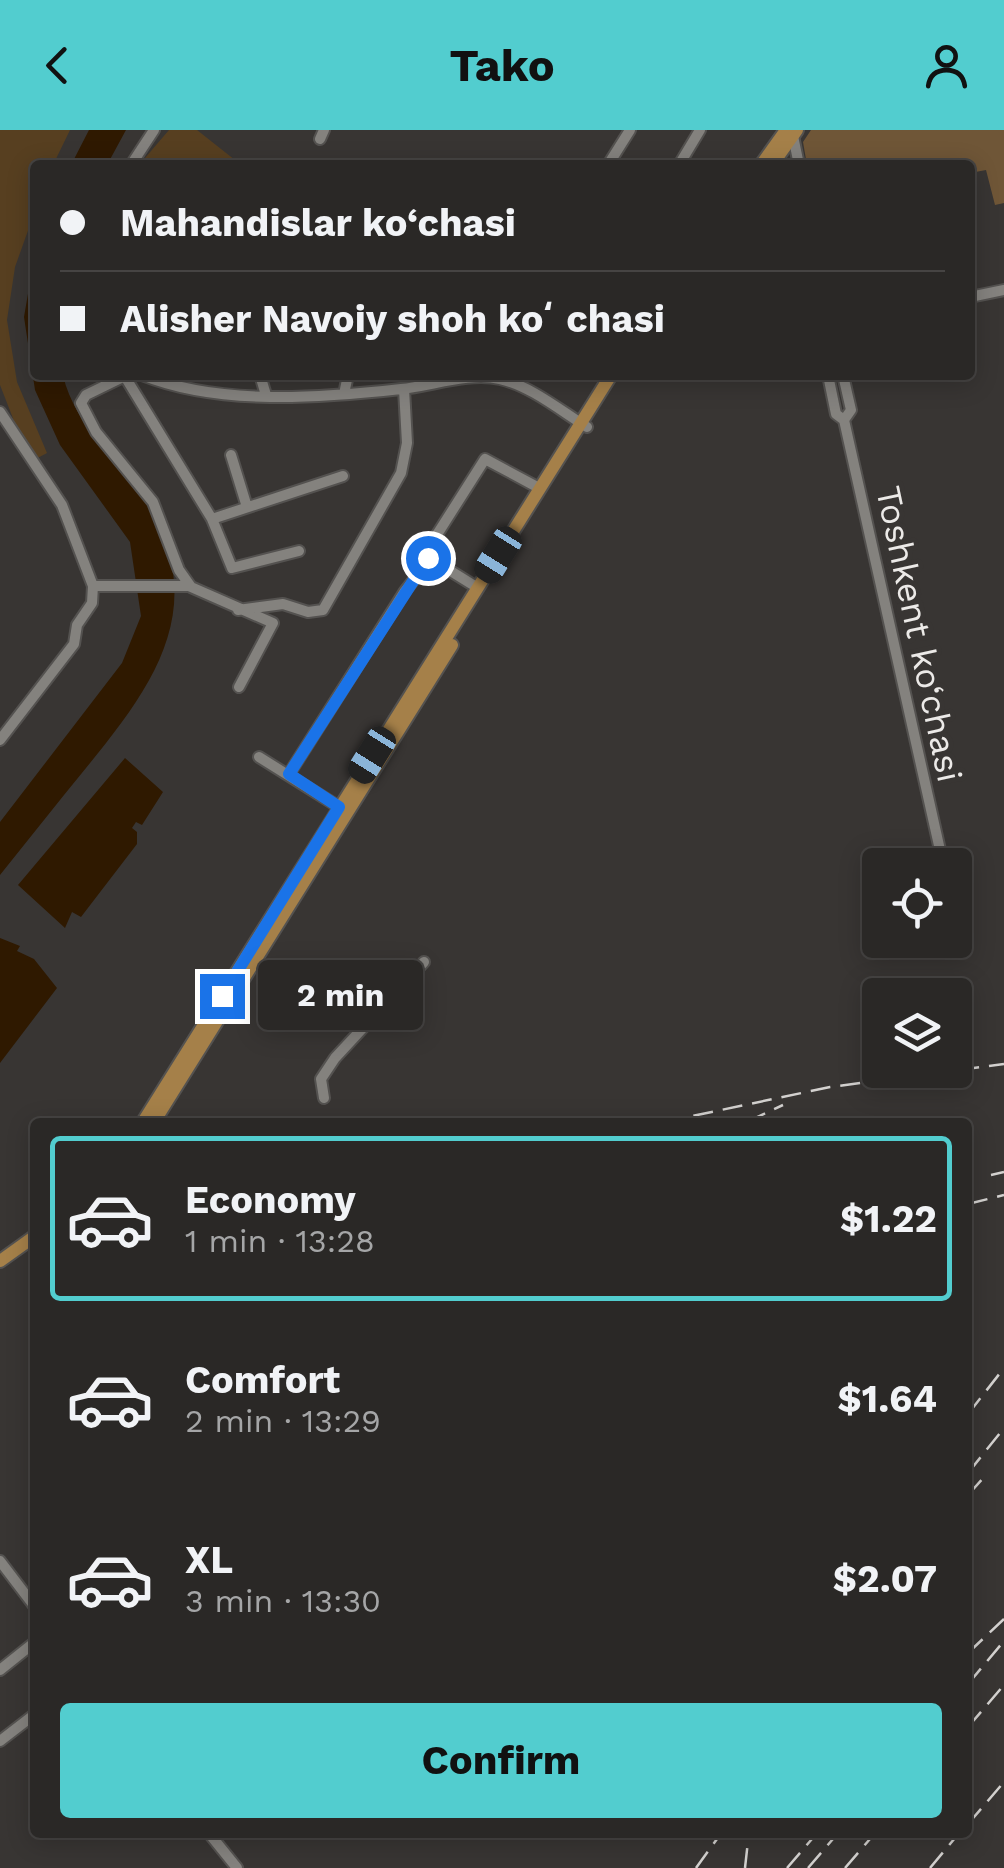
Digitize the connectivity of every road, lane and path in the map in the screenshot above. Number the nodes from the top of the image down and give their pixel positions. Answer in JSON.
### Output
{"nodes":[{"id":1,"x":154,"y":130,"type":"edge"},
{"id":2,"x":630,"y":130,"type":"edge"},
{"id":3,"x":700,"y":130,"type":"edge"},
{"id":4,"x":792,"y":132,"type":"edge"},
{"id":5,"x":133,"y":160,"type":"edge"},
{"id":6,"x":611,"y":160,"type":"edge"},
{"id":7,"x":683,"y":160,"type":"edge"},
{"id":8,"x":766,"y":160,"type":"edge"},
{"id":9,"x":775,"y":160,"type":"edge"},
{"id":10,"x":798,"y":160,"type":"edge"},
{"id":11,"x":1004,"y":290,"type":"edge"},
{"id":12,"x":975,"y":296,"type":"edge"},
{"id":13,"x":116,"y":380,"type":"edge"},
{"id":14,"x":126,"y":380,"type":"edge"},
{"id":15,"x":161,"y":380,"type":"edge"},
{"id":16,"x":261,"y":380,"type":"edge"},
{"id":17,"x":347,"y":380,"type":"edge"},
{"id":18,"x":448,"y":380,"type":"edge"},
{"id":19,"x":501,"y":380,"type":"edge"},
{"id":20,"x":608,"y":380,"type":"edge"},
{"id":21,"x":618,"y":380,"type":"edge"},
{"id":22,"x":829,"y":380,"type":"edge"},
{"id":23,"x":844,"y":380,"type":"edge"},
{"id":24,"x":404,"y":389,"type":"junction"},
{"id":25,"x":344,"y":394,"type":"junction"},
{"id":26,"x":266,"y":396,"type":"junction"},
{"id":27,"x":0,"y":412,"type":"edge"},
{"id":28,"x":844,"y":420,"type":"junction"},
{"id":29,"x":584,"y":425,"type":"junction"},
{"id":30,"x":231,"y":455,"type":"dead end"},
{"id":31,"x":343,"y":476,"type":"dead end"},
{"id":32,"x":539,"y":488,"type":"junction"},
{"id":33,"x":247,"y":507,"type":"junction"},
{"id":34,"x":212,"y":519,"type":"junction"},
{"id":35,"x":300,"y":551,"type":"dead end"},
{"id":36,"x":428,"y":558,"type":"junction"},
{"id":37,"x":92,"y":586,"type":"junction"},
{"id":38,"x":190,"y":586,"type":"junction"},
{"id":39,"x":478,"y":588,"type":"junction"},
{"id":40,"x":238,"y":610,"type":"junction"},
{"id":41,"x":239,"y":686,"type":"dead end"},
{"id":42,"x":0,"y":740,"type":"edge"},
{"id":43,"x":259,"y":758,"type":"dead end"},
{"id":44,"x":289,"y":774,"type":"junction"},
{"id":45,"x":339,"y":807,"type":"junction"},
{"id":46,"x":940,"y":848,"type":"edge"},
{"id":47,"x":424,"y":962,"type":"dead end"},
{"id":48,"x":324,"y":1098,"type":"dead end"},
{"id":49,"x":146,"y":1118,"type":"edge"},
{"id":50,"x":156,"y":1118,"type":"edge"},
{"id":51,"x":30,"y":1229,"type":"edge"},
{"id":52,"x":30,"y":1240,"type":"edge"},
{"id":53,"x":0,"y":1250,"type":"edge"},
{"id":54,"x":0,"y":1261,"type":"edge"},
{"id":55,"x":0,"y":1561,"type":"edge"},
{"id":56,"x":30,"y":1600,"type":"edge"},
{"id":57,"x":30,"y":1646,"type":"edge"},
{"id":58,"x":0,"y":1670,"type":"edge"},
{"id":59,"x":30,"y":1718,"type":"edge"},
{"id":60,"x":0,"y":1741,"type":"edge"},
{"id":61,"x":213,"y":1838,"type":"edge"},
{"id":62,"x":236,"y":1868,"type":"edge"}],
"edges":[{"from":1,"to":5,"type":"street"},
{"from":2,"to":6,"type":"street"},
{"from":3,"to":7,"type":"street"},
{"from":4,"to":8,"type":"main road"},
{"from":4,"to":9,"type":"main road"},
{"from":4,"to":10,"type":"street"},
{"from":11,"to":12,"type":"street"},
{"from":13,"to":38,"type":"street"},
{"from":14,"to":34,"type":"street"},
{"from":15,"to":26,"type":"street"},
{"from":16,"to":26,"type":"street"},
{"from":17,"to":25,"type":"street"},
{"from":18,"to":24,"type":"street"},
{"from":19,"to":29,"type":"street"},
{"from":20,"to":29,"type":"main road"},
{"from":21,"to":29,"type":"main road"},
{"from":22,"to":28,"type":"street","name":"Toshkent ko‘chasi"},
{"from":23,"to":28,"type":"street","name":"Toshkent ko‘chasi"},
{"from":24,"to":25,"type":"street"},
{"from":24,"to":40,"type":"street"},
{"from":25,"to":26,"type":"street"},
{"from":27,"to":37,"type":"street"},
{"from":28,"to":46,"type":"street","name":"Toshkent ko‘chasi"},
{"from":29,"to":32,"type":"main road"},
{"from":29,"to":50,"type":"main road"},
{"from":30,"to":33,"type":"street"},
{"from":31,"to":33,"type":"street"},
{"from":32,"to":36,"type":"street"},
{"from":32,"to":39,"type":"main road"},
{"from":33,"to":34,"type":"street"},
{"from":34,"to":35,"type":"street"},
{"from":36,"to":39,"type":"street"},
{"from":36,"to":44,"type":"street"},
{"from":37,"to":38,"type":"street"},
{"from":37,"to":42,"type":"street"},
{"from":38,"to":40,"type":"street"},
{"from":39,"to":45,"type":"main road"},
{"from":40,"to":41,"type":"street"},
{"from":43,"to":44,"type":"street"},
{"from":44,"to":45,"type":"street"},
{"from":45,"to":49,"type":"main road"},
{"from":47,"to":48,"type":"street"},
{"from":51,"to":53,"type":"main road"},
{"from":52,"to":54,"type":"main road"},
{"from":55,"to":56,"type":"street"},
{"from":57,"to":58,"type":"street"},
{"from":59,"to":60,"type":"street"},
{"from":61,"to":62,"type":"street"}]}
